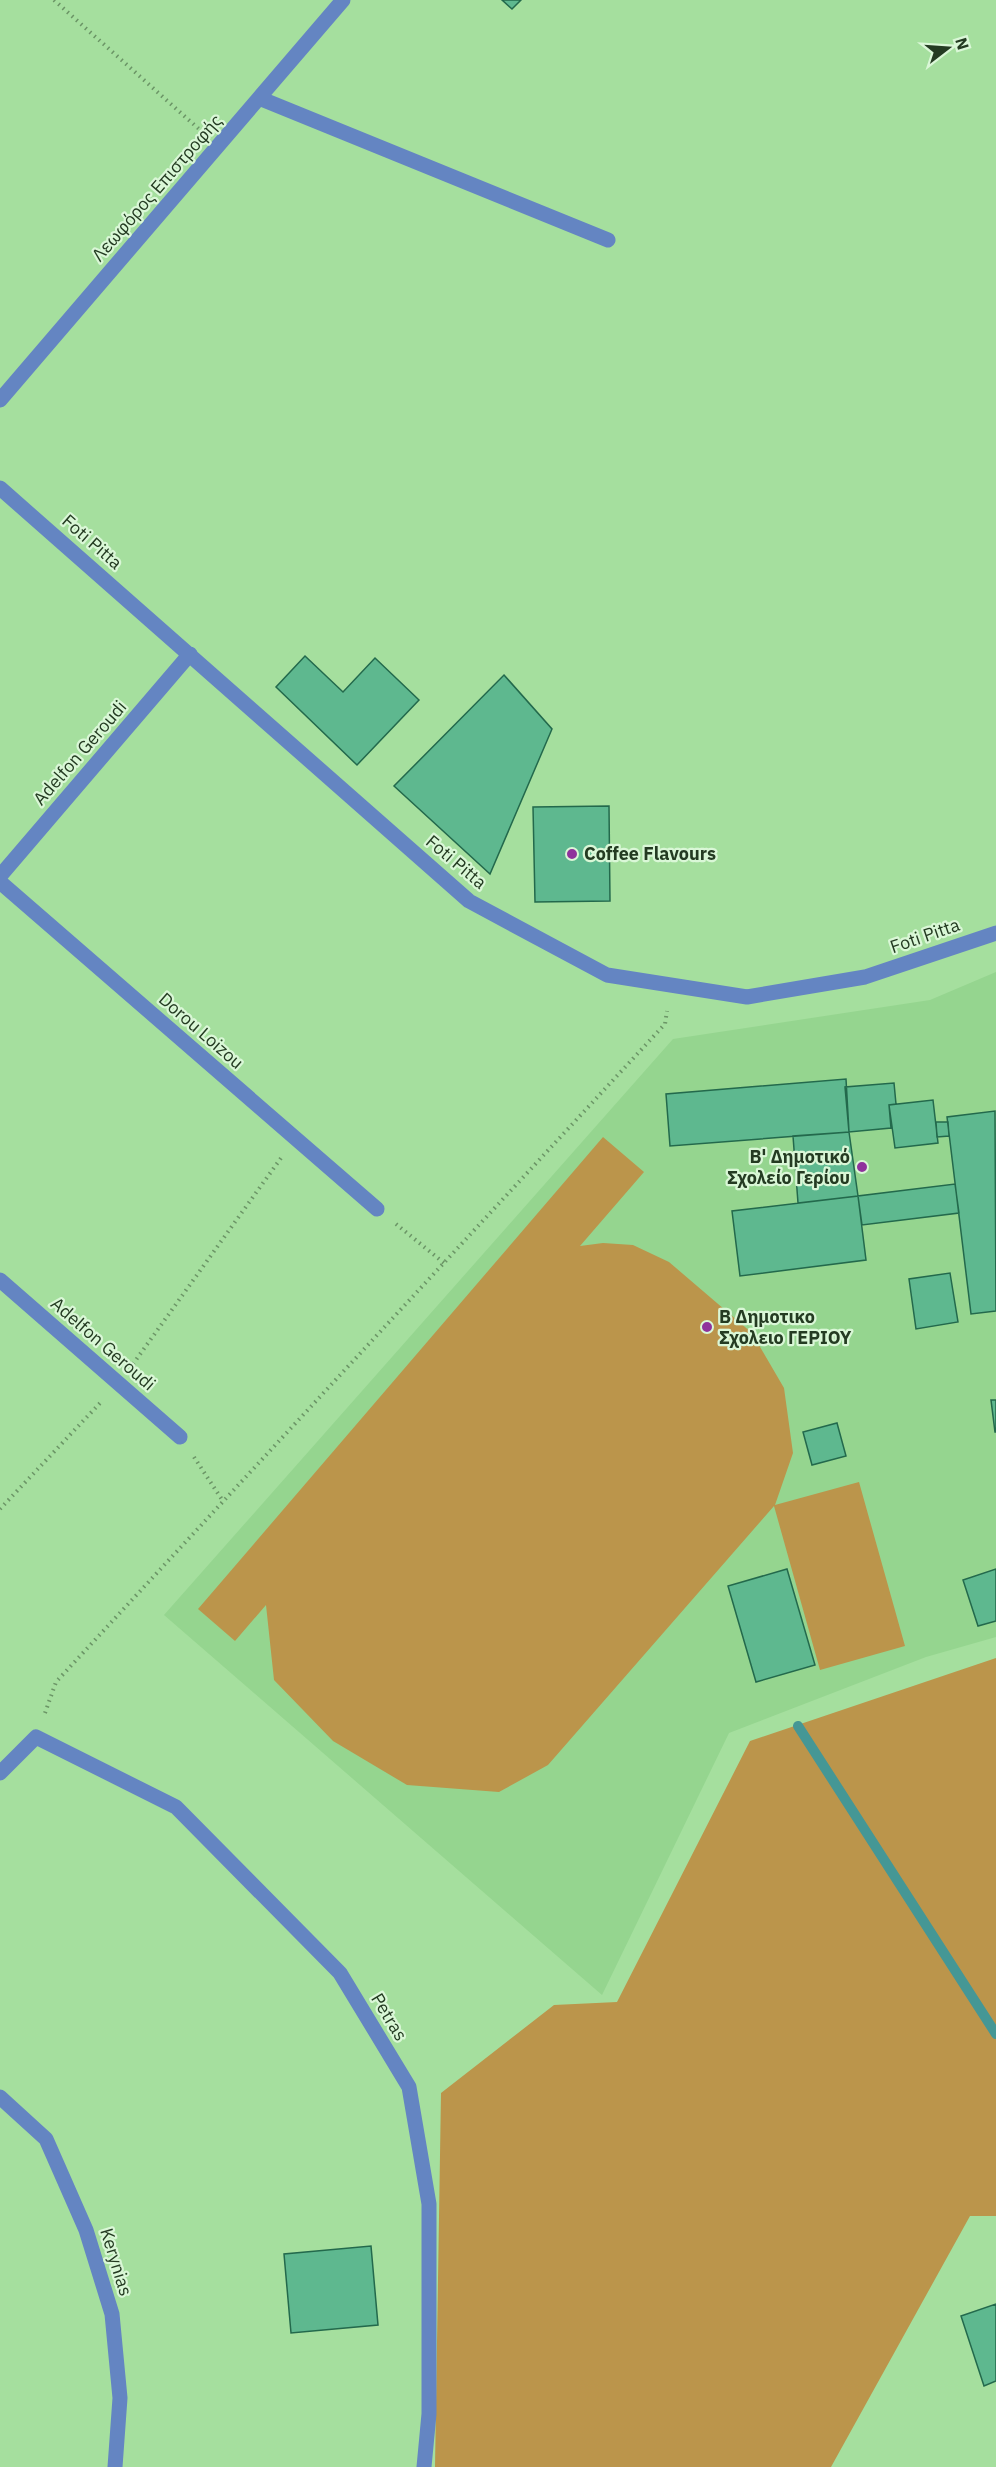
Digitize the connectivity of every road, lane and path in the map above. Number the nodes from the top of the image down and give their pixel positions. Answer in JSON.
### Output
{"nodes":[{"id":1,"x":54,"y":0,"type":"edge"},
{"id":2,"x":343,"y":0,"type":"edge"},
{"id":3,"x":259,"y":98,"type":"junction"},
{"id":4,"x":218,"y":146,"type":"junction"},
{"id":5,"x":608,"y":240,"type":"dead end"},
{"id":6,"x":0,"y":400,"type":"edge"},
{"id":7,"x":0,"y":488,"type":"edge"},
{"id":8,"x":190,"y":654,"type":"junction"},
{"id":9,"x":0,"y":876,"type":"edge"},
{"id":10,"x":0,"y":882,"type":"edge"},
{"id":11,"x":996,"y":933,"type":"edge"},
{"id":12,"x":672,"y":985,"type":"junction"},
{"id":13,"x":296,"y":1138,"type":"junction"},
{"id":14,"x":377,"y":1209,"type":"joint"},
{"id":15,"x":444,"y":1263,"type":"junction"},
{"id":16,"x":0,"y":1280,"type":"edge"},
{"id":17,"x":119,"y":1383,"type":"junction"},
{"id":18,"x":180,"y":1437,"type":"joint"},
{"id":19,"x":223,"y":1501,"type":"junction"},
{"id":20,"x":0,"y":1509,"type":"edge"},
{"id":21,"x":36,"y":1737,"type":"junction"},
{"id":22,"x":0,"y":1773,"type":"edge"},
{"id":23,"x":0,"y":2097,"type":"edge"},
{"id":24,"x":115,"y":2467,"type":"edge"},
{"id":25,"x":424,"y":2467,"type":"edge"}],
"edges":[{"from":1,"to":4,"type":"path"},
{"from":2,"to":3,"type":"street","name":"Λεωφόρος Επιστροφής"},
{"from":3,"to":4,"type":"street","name":"Λεωφόρος Επιστροφής"},
{"from":3,"to":5,"type":"street"},
{"from":4,"to":6,"type":"street","name":"Λεωφόρος Επιστροφής"},
{"from":7,"to":8,"type":"street","name":"Foti Pitta"},
{"from":8,"to":9,"type":"street","name":"Adelfon Geroudi"},
{"from":8,"to":12,"type":"street","name":"Foti Pitta"},
{"from":10,"to":13,"type":"street","name":"Dorou Loizou"},
{"from":11,"to":12,"type":"street","name":"Foti Pitta"},
{"from":12,"to":15,"type":"path"},
{"from":13,"to":14,"type":"street","name":"Dorou Loizou"},
{"from":13,"to":17,"type":"path"},
{"from":14,"to":15,"type":"path"},
{"from":15,"to":19,"type":"path"},
{"from":16,"to":17,"type":"street","name":"Adelfon Geroudi"},
{"from":17,"to":18,"type":"street","name":"Adelfon Geroudi"},
{"from":17,"to":20,"type":"path"},
{"from":18,"to":19,"type":"path"},
{"from":19,"to":21,"type":"path"},
{"from":21,"to":22,"type":"street"},
{"from":21,"to":25,"type":"street","name":"Petras"},
{"from":23,"to":24,"type":"street","name":"Kerynias"}]}
